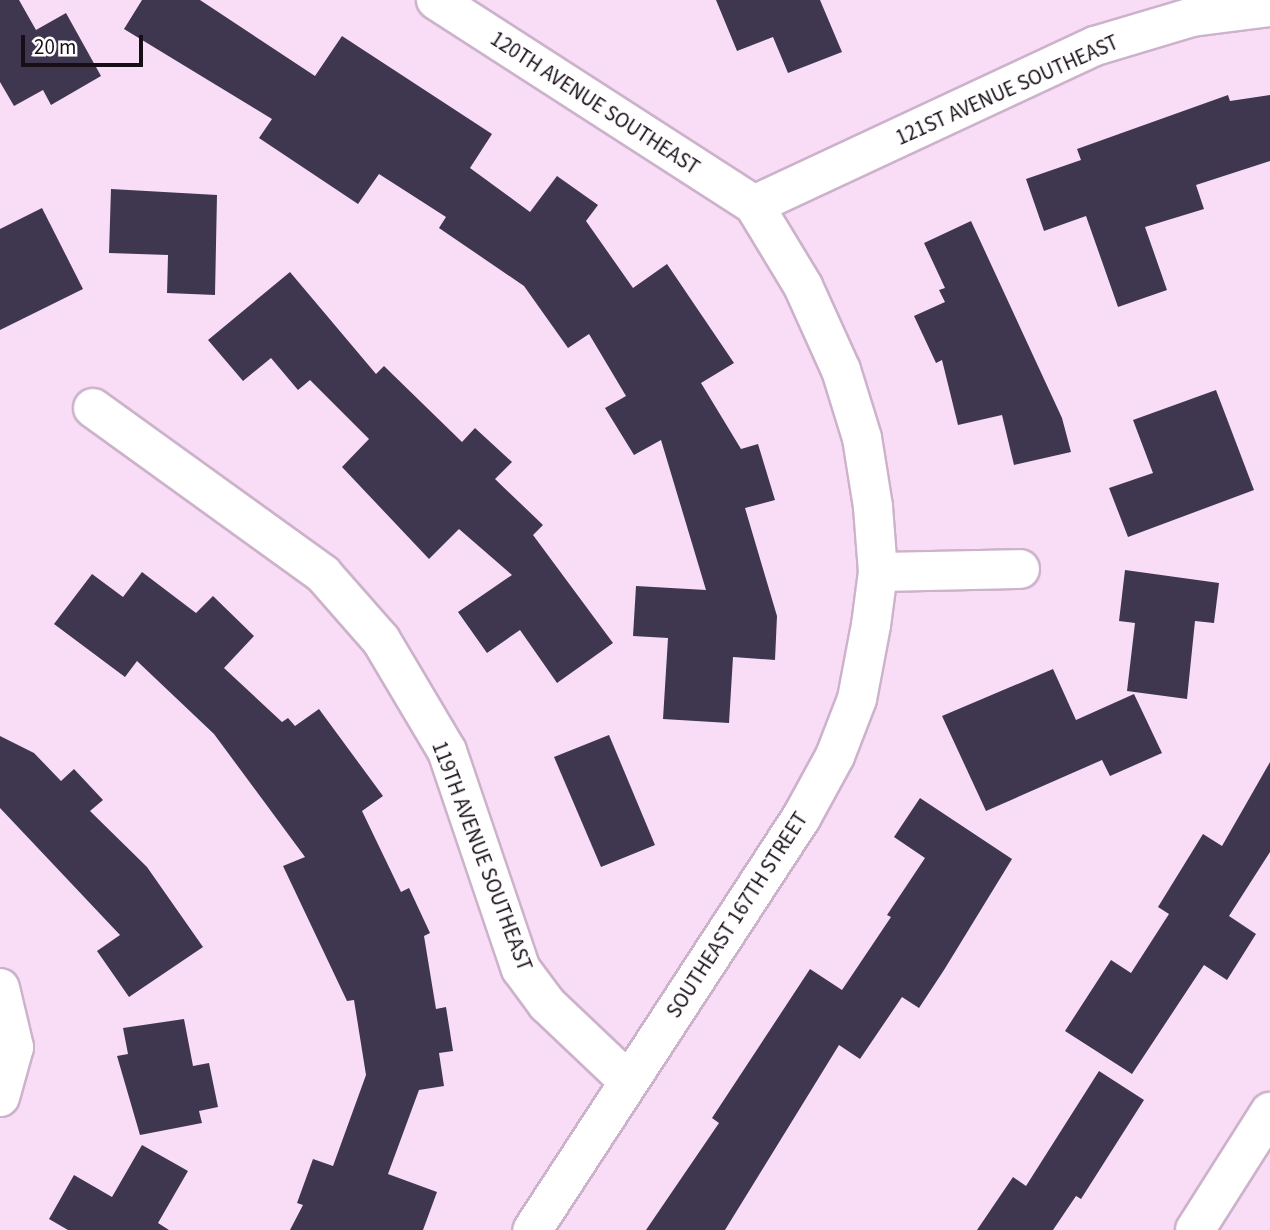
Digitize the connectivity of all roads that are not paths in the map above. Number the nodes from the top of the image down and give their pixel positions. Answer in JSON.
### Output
{"nodes":[{"id":1,"x":436,"y":0,"type":"edge"},
{"id":2,"x":1270,"y":7,"type":"edge"},
{"id":3,"x":754,"y":205,"type":"junction"},
{"id":4,"x":93,"y":408,"type":"dead end"},
{"id":5,"x":1020,"y":569,"type":"dead end"},
{"id":6,"x":878,"y":572,"type":"junction"},
{"id":7,"x":5,"y":1002,"type":"edge"},
{"id":8,"x":628,"y":1081,"type":"junction"},
{"id":9,"x":0,"y":1097,"type":"edge"},
{"id":10,"x":1270,"y":1112,"type":"edge"},
{"id":11,"x":532,"y":1230,"type":"edge"},
{"id":12,"x":1195,"y":1230,"type":"edge"}],
"edges":[{"from":1,"to":3,"type":"street","name":"120TH AVENUE SOUTHEAST"},
{"from":2,"to":3,"type":"street","name":"121ST AVENUE SOUTHEAST"},
{"from":3,"to":6,"type":"street","name":"SOUTHEAST 167TH STREET"},
{"from":4,"to":8,"type":"street","name":"119TH AVENUE SOUTHEAST"},
{"from":5,"to":6,"type":"street"},
{"from":6,"to":8,"type":"street","name":"SOUTHEAST 167TH STREET"},
{"from":7,"to":9,"type":"street"},
{"from":8,"to":11,"type":"street","name":"SOUTHEAST 167TH STREET"},
{"from":10,"to":12,"type":"street"}]}
